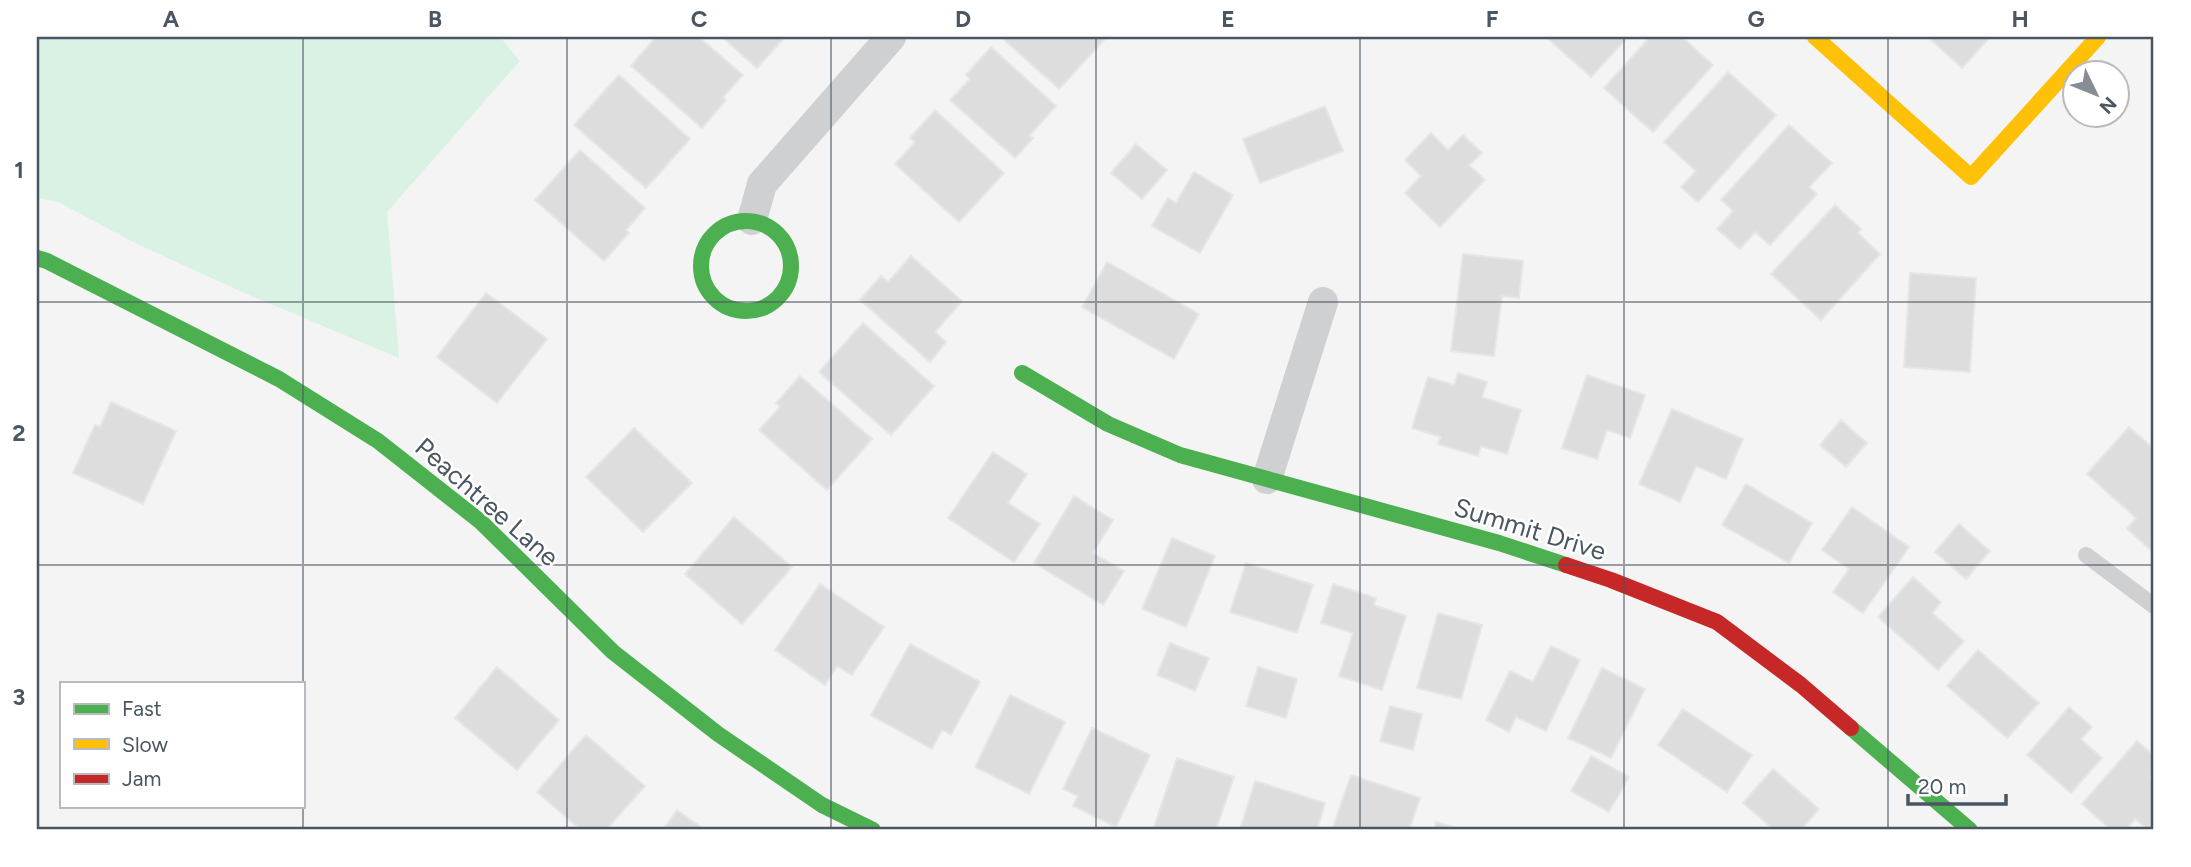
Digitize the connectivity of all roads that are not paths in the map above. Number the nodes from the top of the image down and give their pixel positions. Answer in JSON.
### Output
{"nodes":[{"id":1,"x":891,"y":37,"type":"edge"},
{"id":2,"x":1815,"y":37,"type":"edge"},
{"id":3,"x":2098,"y":37,"type":"edge"},
{"id":4,"x":752,"y":220,"type":"junction"},
{"id":5,"x":37,"y":258,"type":"edge"},
{"id":6,"x":1323,"y":302,"type":"dead end"},
{"id":7,"x":1022,"y":373,"type":"dead end"},
{"id":8,"x":1267,"y":480,"type":"junction"},
{"id":9,"x":2086,"y":555,"type":"dead end"},
{"id":10,"x":2154,"y":606,"type":"edge"},
{"id":11,"x":873,"y":830,"type":"edge"},
{"id":12,"x":1970,"y":830,"type":"edge"}],
"edges":[{"from":1,"to":4,"type":"street"},
{"from":2,"to":3,"type":"street"},
{"from":4,"to":4,"type":"street"},
{"from":5,"to":11,"type":"street","name":"Peachtree Lane"},
{"from":6,"to":8,"type":"street"},
{"from":7,"to":8,"type":"street","name":"Summit Drive"},
{"from":8,"to":12,"type":"street","name":"Summit Drive"},
{"from":9,"to":10,"type":"lane"}]}
